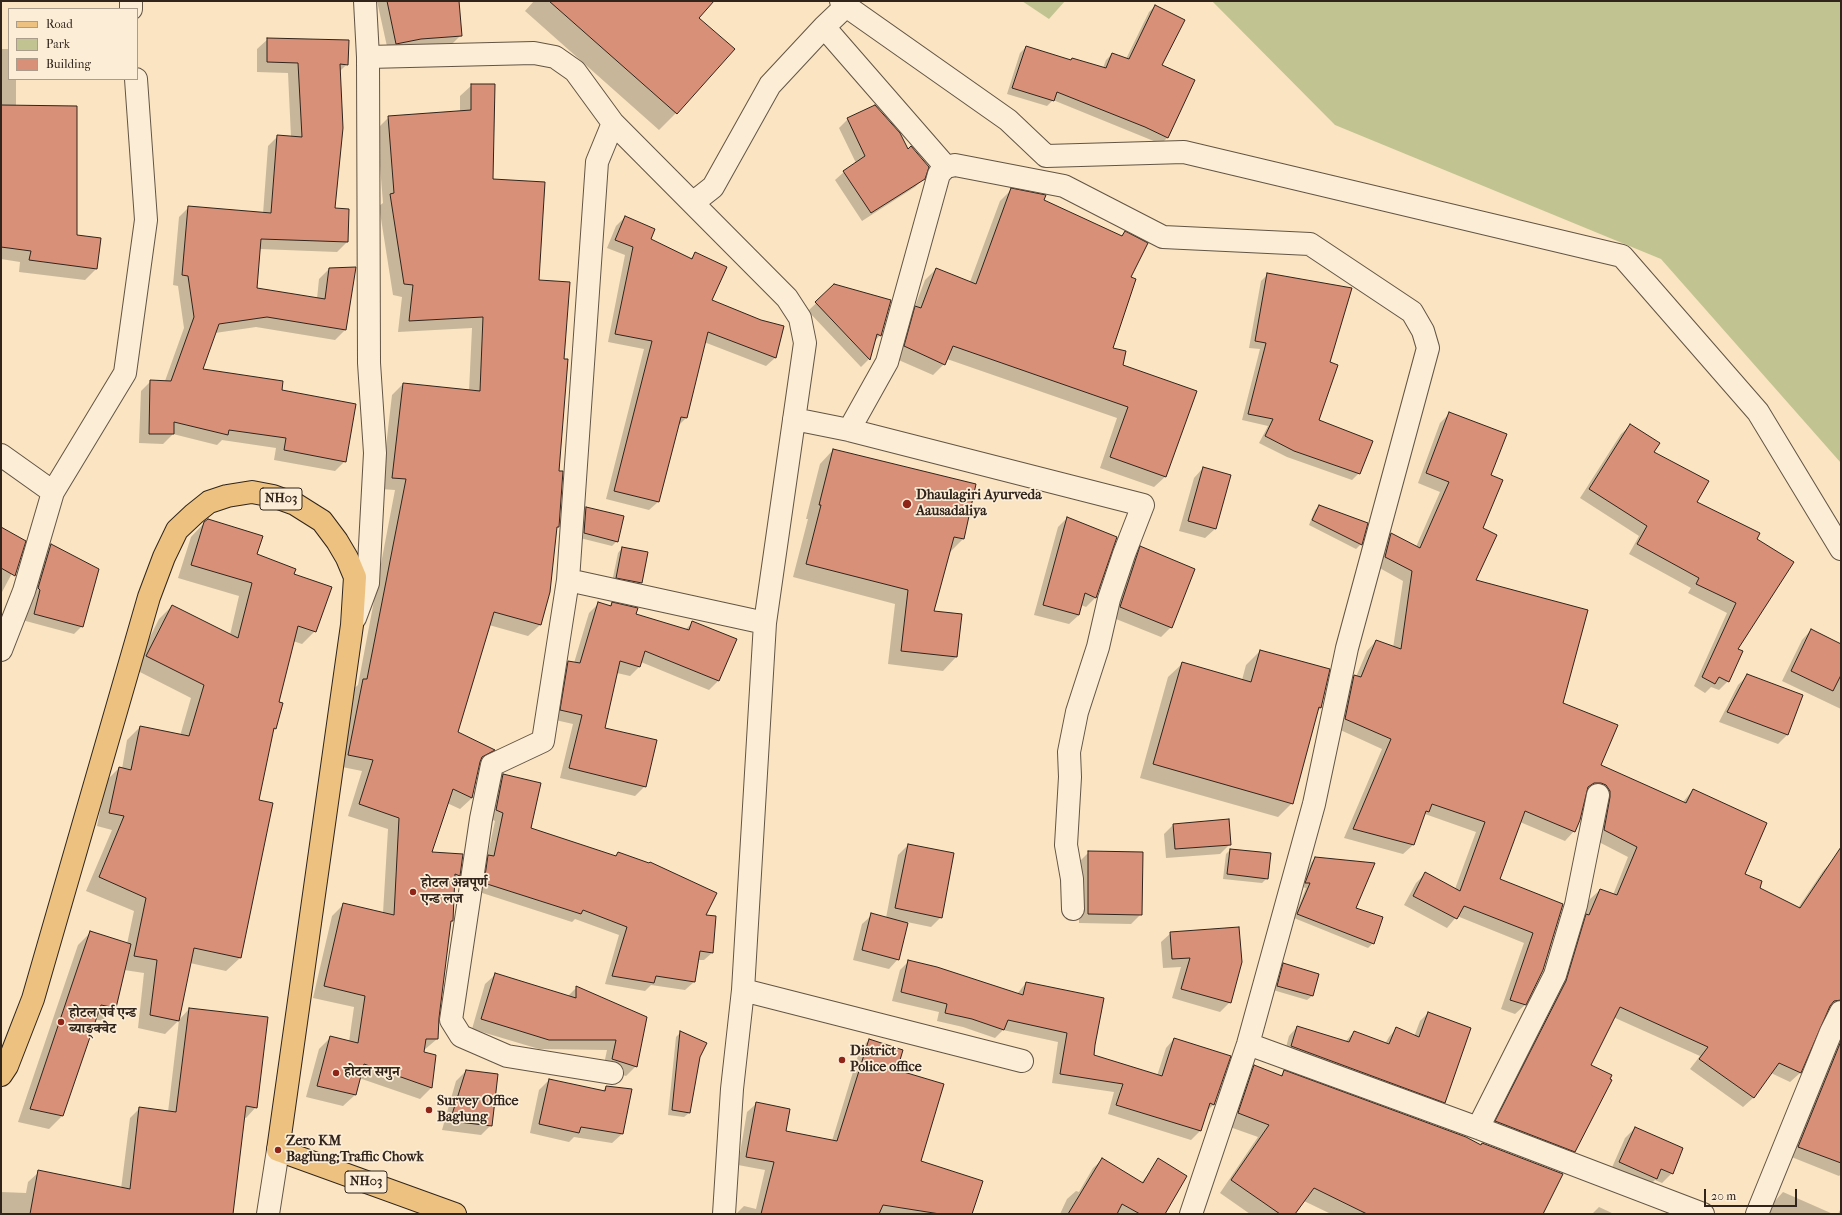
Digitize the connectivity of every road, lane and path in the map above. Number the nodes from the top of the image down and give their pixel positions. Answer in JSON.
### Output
{"nodes":[{"id":1,"x":365,"y":1,"type":"edge"},
{"id":2,"x":843,"y":4,"type":"edge"},
{"id":3,"x":824,"y":27,"type":"junction"},
{"id":4,"x":368,"y":57,"type":"junction"},
{"id":5,"x":136,"y":80,"type":"edge"},
{"id":6,"x":613,"y":123,"type":"junction"},
{"id":7,"x":946,"y":167,"type":"junction"},
{"id":8,"x":694,"y":202,"type":"junction"},
{"id":9,"x":794,"y":418,"type":"junction"},
{"id":10,"x":849,"y":430,"type":"junction"},
{"id":11,"x":1,"y":455,"type":"edge"},
{"id":12,"x":53,"y":492,"type":"junction"},
{"id":13,"x":1841,"y":549,"type":"edge"},
{"id":14,"x":568,"y":580,"type":"junction"},
{"id":15,"x":765,"y":623,"type":"junction"},
{"id":16,"x":352,"y":625,"type":"junction"},
{"id":17,"x":1,"y":650,"type":"edge"},
{"id":18,"x":1598,"y":795,"type":"dead end"},
{"id":19,"x":1073,"y":909,"type":"dead end"},
{"id":20,"x":742,"y":990,"type":"junction"},
{"id":21,"x":1841,"y":1012,"type":"edge"},
{"id":22,"x":1248,"y":1044,"type":"junction"},
{"id":23,"x":1022,"y":1061,"type":"dead end"},
{"id":24,"x":612,"y":1074,"type":"dead end"},
{"id":25,"x":1,"y":1075,"type":"edge"},
{"id":26,"x":1478,"y":1128,"type":"junction"},
{"id":27,"x":278,"y":1150,"type":"junction"},
{"id":28,"x":268,"y":1214,"type":"edge"},
{"id":29,"x":455,"y":1214,"type":"edge"},
{"id":30,"x":724,"y":1214,"type":"edge"},
{"id":31,"x":1192,"y":1214,"type":"edge"},
{"id":32,"x":1704,"y":1214,"type":"edge"},
{"id":33,"x":1757,"y":1214,"type":"edge"}],
"edges":[{"from":1,"to":4,"type":"street"},
{"from":2,"to":3,"type":"street"},
{"from":2,"to":13,"type":"street"},
{"from":3,"to":7,"type":"street"},
{"from":3,"to":8,"type":"street"},
{"from":4,"to":6,"type":"street"},
{"from":4,"to":16,"type":"street"},
{"from":5,"to":12,"type":"street"},
{"from":6,"to":8,"type":"street"},
{"from":6,"to":14,"type":"street"},
{"from":7,"to":10,"type":"street"},
{"from":7,"to":22,"type":"street"},
{"from":8,"to":9,"type":"street"},
{"from":9,"to":10,"type":"street"},
{"from":9,"to":15,"type":"street"},
{"from":10,"to":19,"type":"street"},
{"from":11,"to":12,"type":"street"},
{"from":12,"to":17,"type":"street"},
{"from":14,"to":15,"type":"street"},
{"from":14,"to":24,"type":"street"},
{"from":15,"to":20,"type":"street"},
{"from":16,"to":25,"type":"main road","number":"NH03"},
{"from":16,"to":27,"type":"main road","number":"NH03"},
{"from":18,"to":26,"type":"street"},
{"from":20,"to":23,"type":"street"},
{"from":20,"to":30,"type":"street"},
{"from":21,"to":33,"type":"street"},
{"from":22,"to":26,"type":"street"},
{"from":22,"to":31,"type":"street"},
{"from":26,"to":32,"type":"street"},
{"from":27,"to":28,"type":"street"},
{"from":27,"to":29,"type":"main road","number":"NH03"}]}
